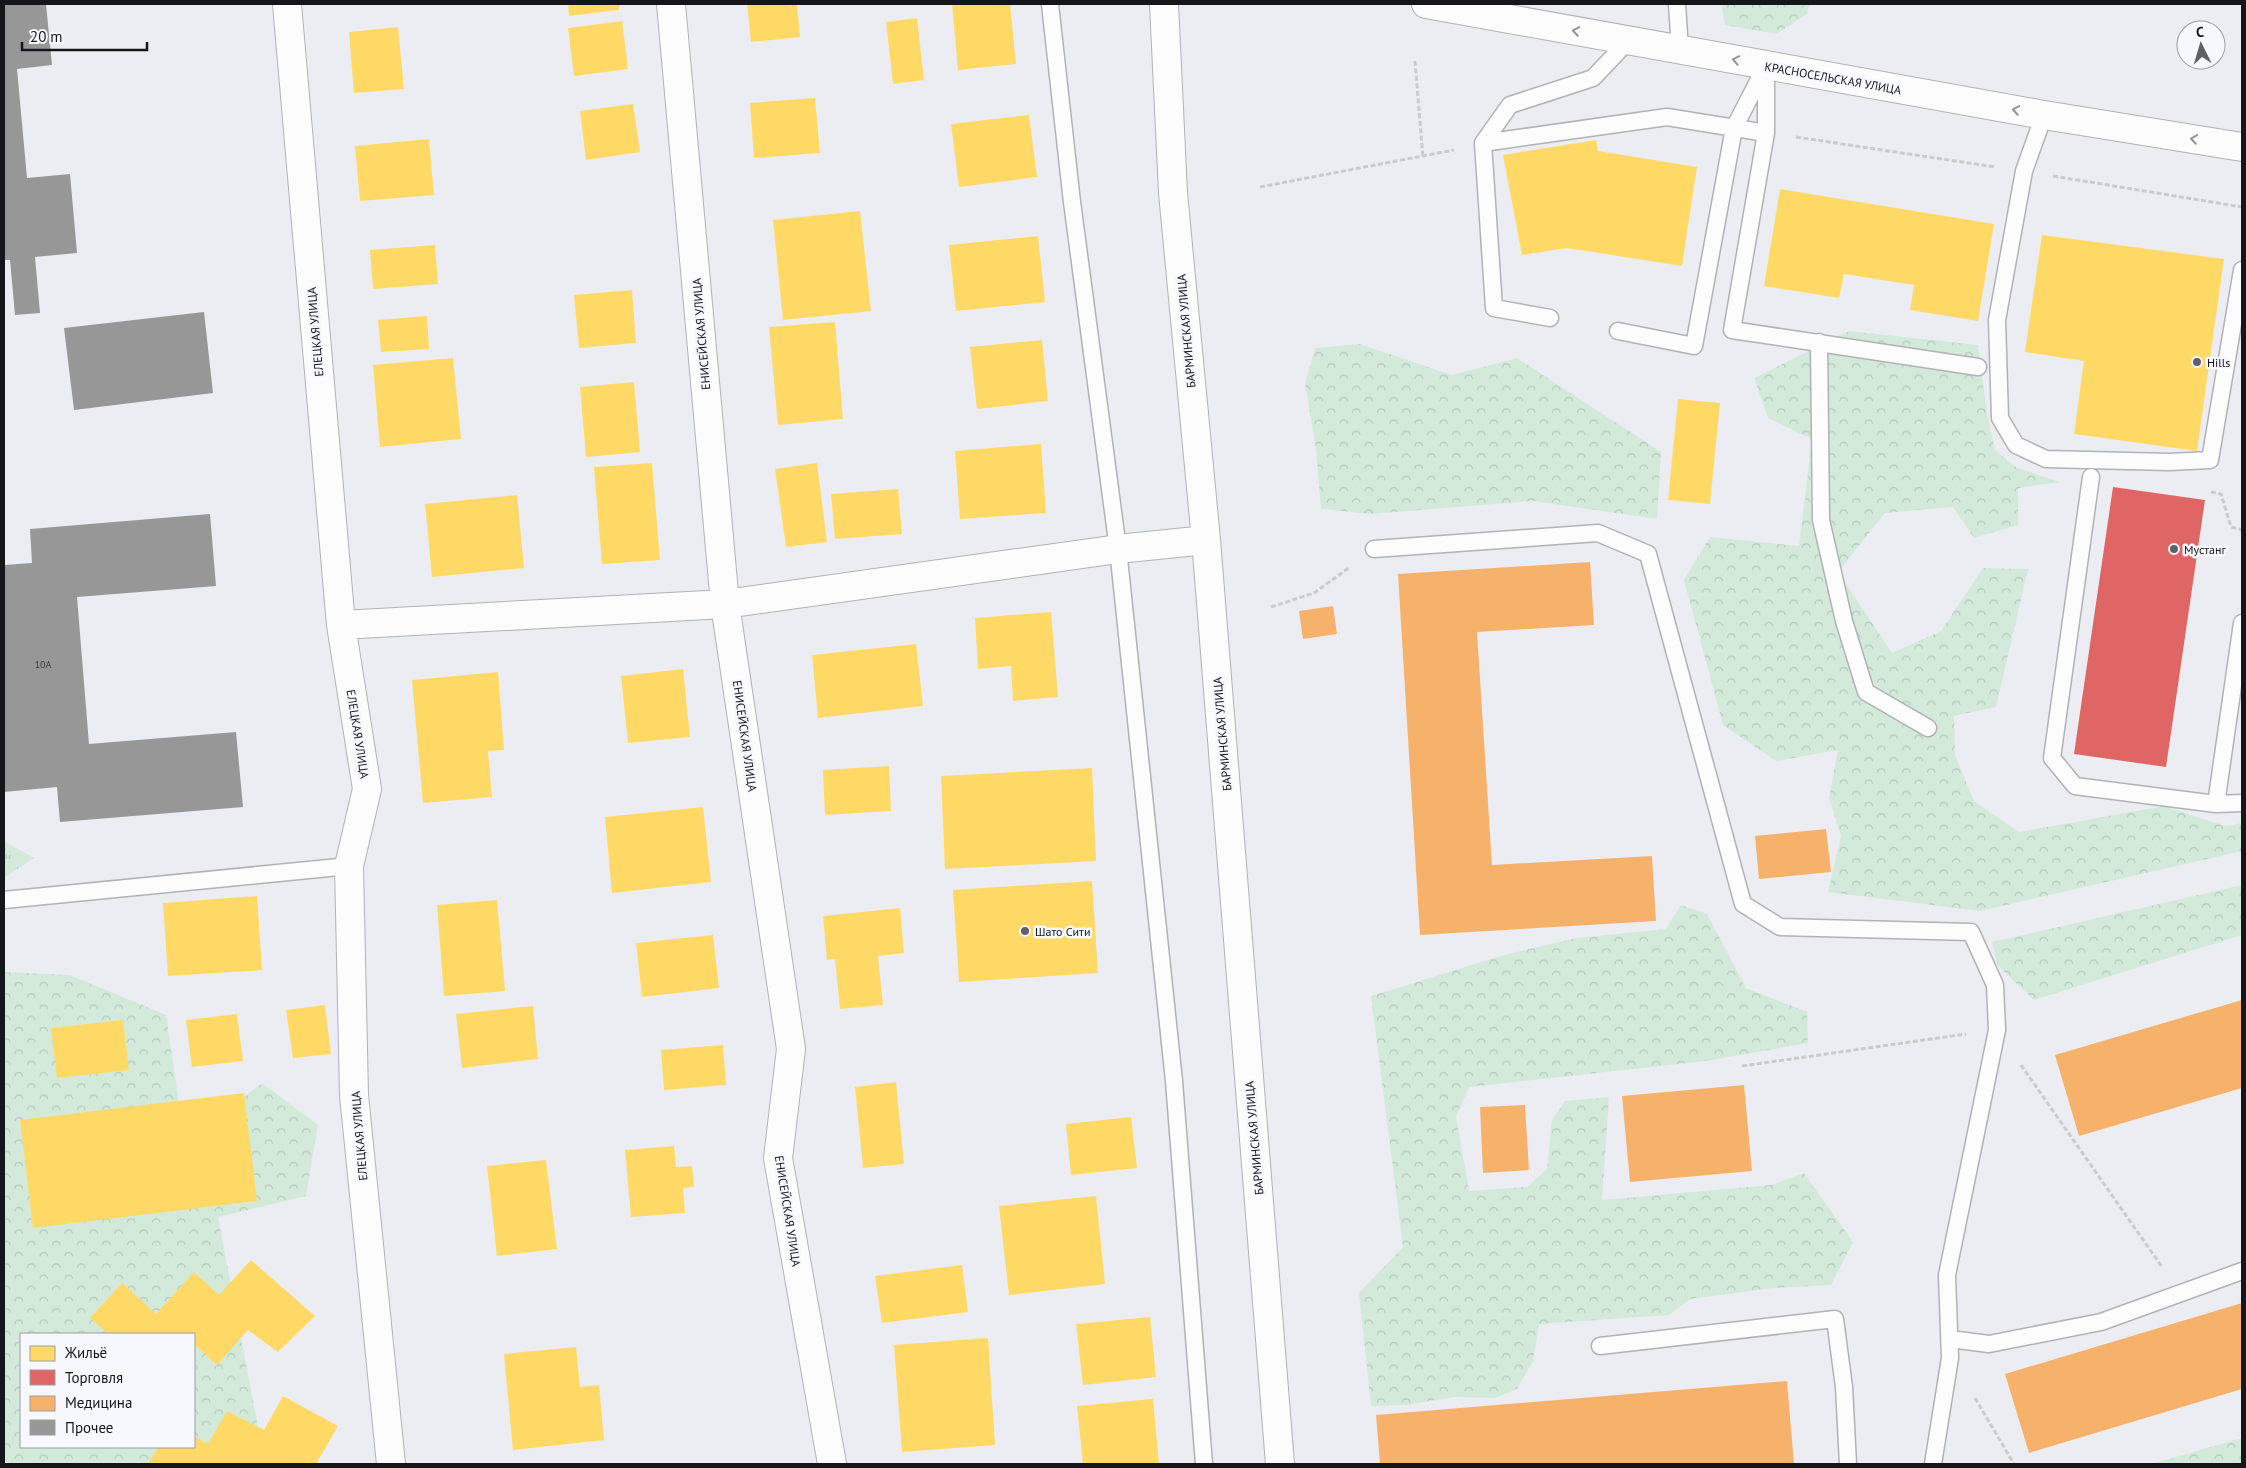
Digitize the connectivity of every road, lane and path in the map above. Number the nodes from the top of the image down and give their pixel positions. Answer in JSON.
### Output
{"nodes":[{"id":1,"x":287,"y":4,"type":"edge"},
{"id":2,"x":671,"y":4,"type":"edge"},
{"id":3,"x":1050,"y":4,"type":"edge"},
{"id":4,"x":1164,"y":4,"type":"edge"},
{"id":5,"x":1426,"y":4,"type":"edge"},
{"id":6,"x":1677,"y":4,"type":"edge"},
{"id":7,"x":1629,"y":40,"type":"junction"},
{"id":8,"x":1680,"y":50,"type":"junction"},
{"id":9,"x":1415,"y":60,"type":"dead end"},
{"id":10,"x":1766,"y":66,"type":"junction"},
{"id":11,"x":2044,"y":115,"type":"junction"},
{"id":12,"x":1734,"y":128,"type":"junction"},
{"id":13,"x":1766,"y":132,"type":"junction"},
{"id":14,"x":1483,"y":143,"type":"junction"},
{"id":15,"x":2242,"y":147,"type":"edge"},
{"id":16,"x":1422,"y":158,"type":"junction"},
{"id":17,"x":1260,"y":186,"type":"dead end"},
{"id":18,"x":2242,"y":270,"type":"edge"},
{"id":19,"x":1550,"y":318,"type":"dead end"},
{"id":20,"x":1618,"y":331,"type":"dead end"},
{"id":21,"x":1819,"y":342,"type":"junction"},
{"id":22,"x":1978,"y":368,"type":"dead end"},
{"id":23,"x":2091,"y":477,"type":"dead end"},
{"id":24,"x":1206,"y":540,"type":"junction"},
{"id":25,"x":1118,"y":549,"type":"junction"},
{"id":26,"x":1374,"y":549,"type":"joint"},
{"id":27,"x":725,"y":604,"type":"junction"},
{"id":28,"x":1271,"y":607,"type":"dead end"},
{"id":29,"x":2242,"y":623,"type":"edge"},
{"id":30,"x":341,"y":625,"type":"junction"},
{"id":31,"x":1928,"y":728,"type":"dead end"},
{"id":32,"x":2242,"y":803,"type":"edge"},
{"id":33,"x":2216,"y":804,"type":"junction"},
{"id":34,"x":349,"y":866,"type":"junction"},
{"id":35,"x":4,"y":900,"type":"edge"},
{"id":36,"x":2242,"y":1271,"type":"edge"},
{"id":37,"x":1950,"y":1339,"type":"junction"},
{"id":38,"x":1600,"y":1346,"type":"dead end"},
{"id":39,"x":1950,"y":1358,"type":"junction"},
{"id":40,"x":391,"y":1464,"type":"edge"},
{"id":41,"x":832,"y":1464,"type":"edge"},
{"id":42,"x":1204,"y":1464,"type":"edge"},
{"id":43,"x":1280,"y":1464,"type":"edge"},
{"id":44,"x":1848,"y":1464,"type":"edge"},
{"id":45,"x":1933,"y":1464,"type":"edge"},
{"id":46,"x":2014,"y":1464,"type":"edge"}],
"edges":[{"from":1,"to":30,"type":"street","name":"ЕЛЕЦКАЯ УЛИЦА"},
{"from":2,"to":27,"type":"street","name":"ЕНИСЕЙСКАЯ УЛИЦА"},
{"from":3,"to":25,"type":"lane"},
{"from":4,"to":24,"type":"street","name":"БАРМИНСКАЯ УЛИЦА"},
{"from":7,"to":5,"type":"street","name":"КРАСНОСЕЛЬСКАЯ УЛИЦА","one_way":true},
{"from":6,"to":8,"type":"lane"},
{"from":7,"to":8,"type":"street","name":"КРАСНОСЕЛЬСКАЯ УЛИЦА"},
{"from":7,"to":14,"type":"lane"},
{"from":10,"to":8,"type":"street","name":"КРАСНОСЕЛЬСКАЯ УЛИЦА","one_way":true},
{"from":9,"to":16,"type":"path"},
{"from":11,"to":10,"type":"street","name":"КРАСНОСЕЛЬСКАЯ УЛИЦА","one_way":true},
{"from":10,"to":12,"type":"lane"},
{"from":10,"to":13,"type":"lane"},
{"from":15,"to":11,"type":"street","name":"КРАСНОСЕЛЬСКАЯ УЛИЦА","one_way":true},
{"from":11,"to":18,"type":"lane"},
{"from":12,"to":13,"type":"lane"},
{"from":12,"to":14,"type":"lane"},
{"from":12,"to":20,"type":"lane"},
{"from":13,"to":21,"type":"lane"},
{"from":14,"to":16,"type":"path"},
{"from":14,"to":19,"type":"lane"},
{"from":16,"to":17,"type":"path"},
{"from":21,"to":22,"type":"lane"},
{"from":21,"to":31,"type":"lane"},
{"from":23,"to":33,"type":"lane"},
{"from":24,"to":25,"type":"street"},
{"from":24,"to":43,"type":"street","name":"БАРМИНСКАЯ УЛИЦА"},
{"from":25,"to":27,"type":"street"},
{"from":25,"to":42,"type":"lane"},
{"from":26,"to":28,"type":"path"},
{"from":26,"to":37,"type":"lane"},
{"from":27,"to":30,"type":"street"},
{"from":27,"to":41,"type":"street","name":"ЕНИСЕЙСКАЯ УЛИЦА"},
{"from":29,"to":33,"type":"lane"},
{"from":30,"to":34,"type":"street","name":"ЕЛЕЦКАЯ УЛИЦА"},
{"from":32,"to":33,"type":"lane"},
{"from":34,"to":35,"type":"lane"},
{"from":34,"to":40,"type":"street","name":"ЕЛЕЦКАЯ УЛИЦА"},
{"from":36,"to":37,"type":"lane"},
{"from":37,"to":39,"type":"lane"},
{"from":38,"to":44,"type":"lane"},
{"from":39,"to":45,"type":"lane"},
{"from":39,"to":46,"type":"path"}]}
